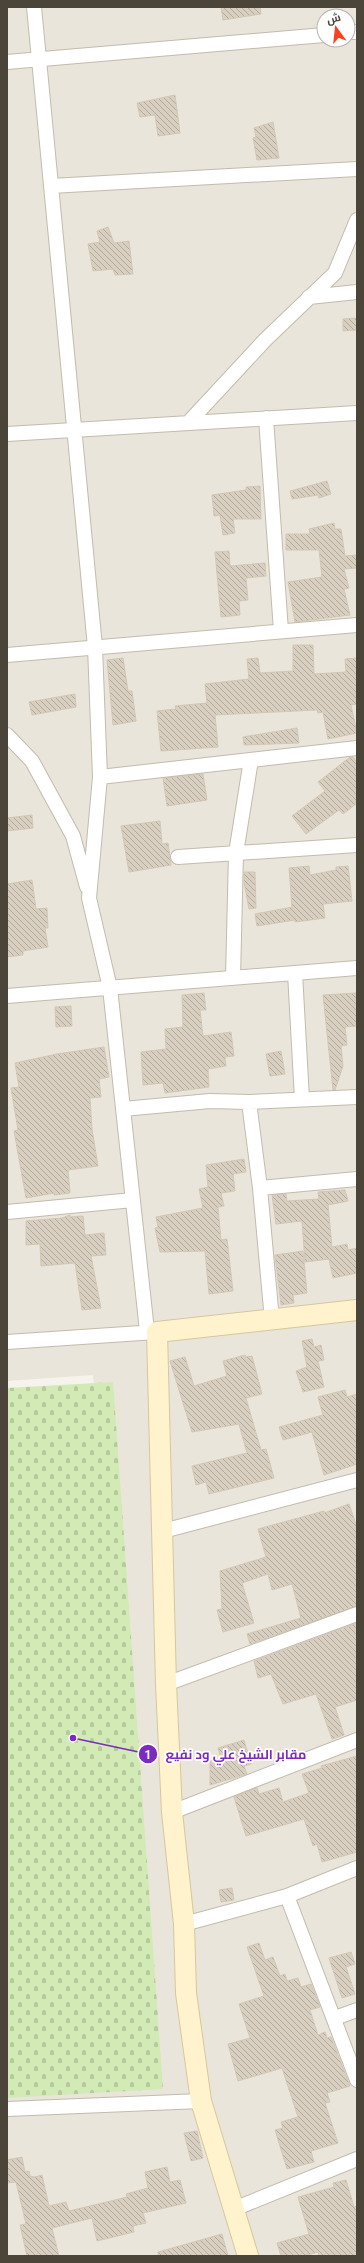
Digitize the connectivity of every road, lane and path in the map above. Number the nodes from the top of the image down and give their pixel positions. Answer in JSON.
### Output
{"nodes":[{"id":1,"x":34,"y":7,"type":"edge"},
{"id":2,"x":316,"y":35,"type":"edge"},
{"id":3,"x":39,"y":59,"type":"junction"},
{"id":4,"x":7,"y":62,"type":"edge"},
{"id":5,"x":357,"y":169,"type":"edge"},
{"id":6,"x":51,"y":186,"type":"junction"},
{"id":7,"x":357,"y":220,"type":"edge"},
{"id":8,"x":357,"y":292,"type":"edge"},
{"id":9,"x":309,"y":297,"type":"junction"},
{"id":10,"x":357,"y":413,"type":"edge"},
{"id":11,"x":266,"y":418,"type":"junction"},
{"id":12,"x":188,"y":423,"type":"junction"},
{"id":13,"x":74,"y":430,"type":"junction"},
{"id":14,"x":7,"y":434,"type":"edge"},
{"id":15,"x":357,"y":625,"type":"edge"},
{"id":16,"x":281,"y":631,"type":"junction"},
{"id":17,"x":95,"y":647,"type":"junction"},
{"id":18,"x":7,"y":655,"type":"edge"},
{"id":19,"x":7,"y":734,"type":"edge"},
{"id":20,"x":357,"y":748,"type":"edge"},
{"id":21,"x":251,"y":760,"type":"junction"},
{"id":22,"x":100,"y":777,"type":"junction"},
{"id":23,"x":357,"y":845,"type":"edge"},
{"id":24,"x":236,"y":853,"type":"junction"},
{"id":25,"x":178,"y":857,"type":"dead end"},
{"id":26,"x":89,"y":898,"type":"junction"},
{"id":27,"x":357,"y":968,"type":"edge"},
{"id":28,"x":296,"y":973,"type":"junction"},
{"id":29,"x":233,"y":978,"type":"junction"},
{"id":30,"x":110,"y":988,"type":"junction"},
{"id":31,"x":7,"y":996,"type":"edge"},
{"id":32,"x":357,"y":1097,"type":"edge"},
{"id":33,"x":302,"y":1099,"type":"junction"},
{"id":34,"x":249,"y":1102,"type":"junction"},
{"id":35,"x":123,"y":1109,"type":"junction"},
{"id":36,"x":357,"y":1179,"type":"edge"},
{"id":37,"x":260,"y":1188,"type":"junction"},
{"id":38,"x":133,"y":1200,"type":"junction"},
{"id":39,"x":7,"y":1212,"type":"edge"},
{"id":40,"x":357,"y":1310,"type":"edge"},
{"id":41,"x":272,"y":1320,"type":"junction"},
{"id":42,"x":152,"y":1332,"type":"junction"},
{"id":43,"x":7,"y":1342,"type":"edge"},
{"id":44,"x":357,"y":1480,"type":"edge"},
{"id":45,"x":163,"y":1531,"type":"junction"},
{"id":46,"x":357,"y":1614,"type":"edge"},
{"id":47,"x":166,"y":1684,"type":"junction"},
{"id":48,"x":357,"y":1740,"type":"edge"},
{"id":49,"x":172,"y":1812,"type":"junction"},
{"id":50,"x":357,"y":1868,"type":"edge"},
{"id":51,"x":287,"y":1896,"type":"junction"},
{"id":52,"x":184,"y":1924,"type":"junction"},
{"id":53,"x":357,"y":2010,"type":"edge"},
{"id":54,"x":335,"y":2018,"type":"junction"},
{"id":55,"x":357,"y":2080,"type":"edge"},
{"id":56,"x":201,"y":2101,"type":"junction"},
{"id":57,"x":7,"y":2110,"type":"edge"},
{"id":58,"x":357,"y":2159,"type":"edge"},
{"id":59,"x":234,"y":2208,"type":"junction"},
{"id":60,"x":248,"y":2256,"type":"edge"}],
"edges":[{"from":1,"to":3,"type":"street"},
{"from":2,"to":3,"type":"street"},
{"from":3,"to":4,"type":"street"},
{"from":3,"to":6,"type":"street"},
{"from":5,"to":6,"type":"street"},
{"from":6,"to":13,"type":"street"},
{"from":7,"to":9,"type":"street"},
{"from":8,"to":9,"type":"street"},
{"from":9,"to":12,"type":"street"},
{"from":10,"to":11,"type":"street"},
{"from":11,"to":12,"type":"street"},
{"from":11,"to":16,"type":"street"},
{"from":12,"to":13,"type":"street"},
{"from":13,"to":14,"type":"street"},
{"from":13,"to":17,"type":"street"},
{"from":15,"to":16,"type":"street"},
{"from":16,"to":17,"type":"street"},
{"from":17,"to":18,"type":"street"},
{"from":17,"to":22,"type":"street"},
{"from":19,"to":26,"type":"street"},
{"from":20,"to":21,"type":"street"},
{"from":21,"to":22,"type":"street"},
{"from":21,"to":24,"type":"street"},
{"from":22,"to":26,"type":"street"},
{"from":23,"to":24,"type":"street"},
{"from":24,"to":25,"type":"street"},
{"from":24,"to":29,"type":"street"},
{"from":26,"to":30,"type":"street"},
{"from":27,"to":28,"type":"street"},
{"from":28,"to":29,"type":"street"},
{"from":28,"to":33,"type":"street"},
{"from":29,"to":30,"type":"street"},
{"from":30,"to":31,"type":"street"},
{"from":30,"to":35,"type":"street"},
{"from":32,"to":33,"type":"street"},
{"from":33,"to":34,"type":"street"},
{"from":34,"to":35,"type":"street"},
{"from":34,"to":37,"type":"street"},
{"from":35,"to":38,"type":"street"},
{"from":36,"to":37,"type":"street"},
{"from":37,"to":41,"type":"street"},
{"from":38,"to":39,"type":"street"},
{"from":38,"to":42,"type":"street"},
{"from":40,"to":41,"type":"street"},
{"from":41,"to":42,"type":"street"},
{"from":42,"to":43,"type":"street"},
{"from":42,"to":45,"type":"street"},
{"from":44,"to":45,"type":"street"},
{"from":45,"to":47,"type":"street"},
{"from":46,"to":47,"type":"street"},
{"from":47,"to":49,"type":"street"},
{"from":48,"to":49,"type":"street"},
{"from":49,"to":52,"type":"street"},
{"from":50,"to":51,"type":"street"},
{"from":51,"to":52,"type":"street"},
{"from":51,"to":54,"type":"street"},
{"from":52,"to":56,"type":"street"},
{"from":53,"to":54,"type":"street"},
{"from":54,"to":55,"type":"street"},
{"from":56,"to":57,"type":"street"},
{"from":56,"to":59,"type":"street"},
{"from":58,"to":59,"type":"street"},
{"from":59,"to":60,"type":"street"}]}
